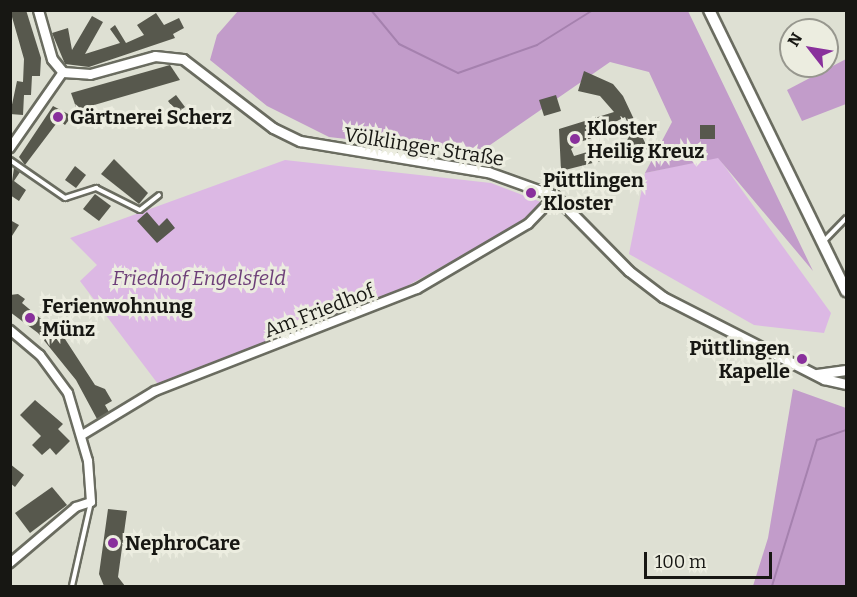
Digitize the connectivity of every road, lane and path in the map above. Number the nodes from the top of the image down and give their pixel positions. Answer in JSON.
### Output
{"nodes":[{"id":1,"x":38,"y":10,"type":"edge"},
{"id":2,"x":709,"y":10,"type":"edge"},
{"id":3,"x":63,"y":72,"type":"junction"},
{"id":4,"x":10,"y":148,"type":"edge"},
{"id":5,"x":10,"y":160,"type":"edge"},
{"id":6,"x":159,"y":195,"type":"dead end"},
{"id":7,"x":555,"y":196,"type":"junction"},
{"id":8,"x":846,"y":218,"type":"edge"},
{"id":9,"x":821,"y":242,"type":"junction"},
{"id":10,"x":846,"y":291,"type":"edge"},
{"id":11,"x":10,"y":330,"type":"edge"},
{"id":12,"x":846,"y":370,"type":"edge"},
{"id":13,"x":815,"y":374,"type":"junction"},
{"id":14,"x":846,"y":384,"type":"edge"},
{"id":15,"x":82,"y":435,"type":"junction"},
{"id":16,"x":91,"y":502,"type":"junction"},
{"id":17,"x":10,"y":563,"type":"edge"},
{"id":18,"x":72,"y":586,"type":"edge"}],
"edges":[{"from":1,"to":3,"type":"street"},
{"from":2,"to":9,"type":"main road"},
{"from":3,"to":4,"type":"street"},
{"from":3,"to":7,"type":"street","name":"Völklinger Straße"},
{"from":5,"to":6,"type":"lane"},
{"from":7,"to":13,"type":"street","name":"Völklinger Straße"},
{"from":7,"to":15,"type":"street","name":"Am Friedhof"},
{"from":8,"to":9,"type":"lane"},
{"from":9,"to":10,"type":"main road"},
{"from":11,"to":15,"type":"street"},
{"from":12,"to":13,"type":"street"},
{"from":13,"to":14,"type":"street","name":"Völklinger Straße"},
{"from":15,"to":16,"type":"street"},
{"from":16,"to":17,"type":"street"},
{"from":16,"to":18,"type":"lane"}]}
